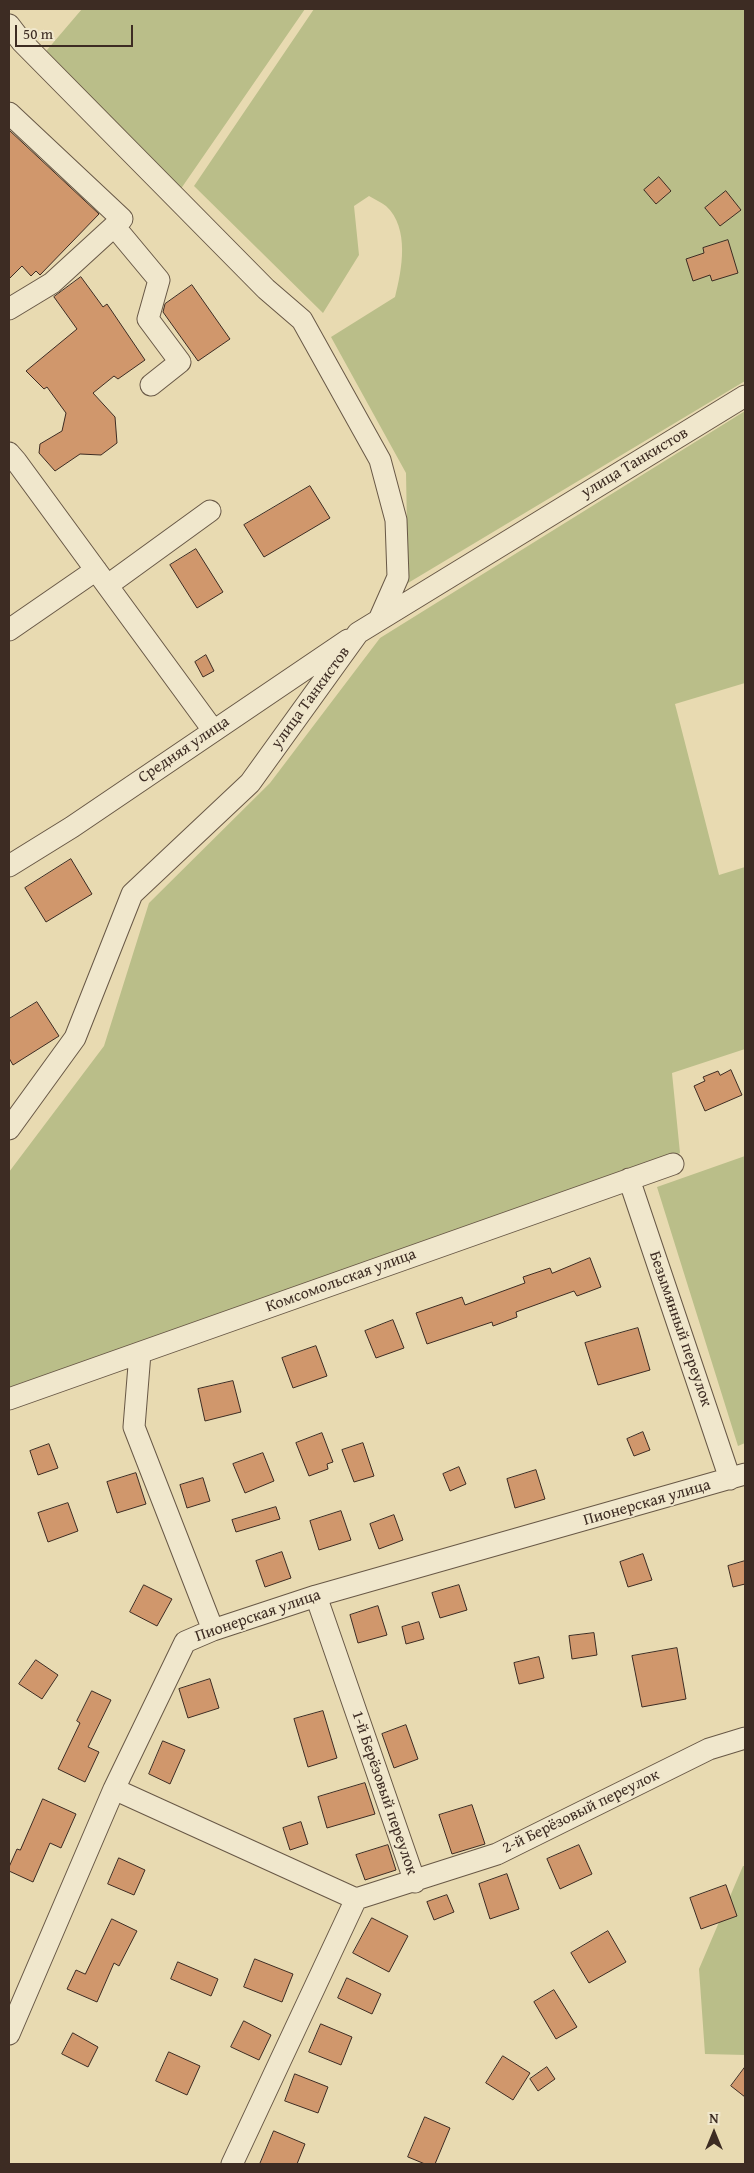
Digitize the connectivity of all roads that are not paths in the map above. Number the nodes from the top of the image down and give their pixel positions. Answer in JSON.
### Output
{"nodes":[{"id":1,"x":9,"y":25,"type":"edge"},
{"id":2,"x":15,"y":47,"type":"edge"},
{"id":3,"x":9,"y":113,"type":"edge"},
{"id":4,"x":114,"y":226,"type":"junction"},
{"id":5,"x":9,"y":309,"type":"edge"},
{"id":6,"x":151,"y":385,"type":"dead end"},
{"id":7,"x":745,"y":396,"type":"edge"},
{"id":8,"x":9,"y":454,"type":"edge"},
{"id":9,"x":210,"y":511,"type":"dead end"},
{"id":10,"x":102,"y":578,"type":"junction"},
{"id":11,"x":379,"y":620,"type":"junction"},
{"id":12,"x":9,"y":630,"type":"edge"},
{"id":13,"x":358,"y":633,"type":"junction"},
{"id":14,"x":213,"y":730,"type":"junction"},
{"id":15,"x":9,"y":866,"type":"edge"},
{"id":16,"x":9,"y":1129,"type":"edge"},
{"id":17,"x":673,"y":1164,"type":"dead end"},
{"id":18,"x":629,"y":1179,"type":"junction"},
{"id":19,"x":140,"y":1353,"type":"junction"},
{"id":20,"x":9,"y":1399,"type":"edge"},
{"id":21,"x":738,"y":1477,"type":"edge"},
{"id":22,"x":316,"y":1596,"type":"junction"},
{"id":23,"x":213,"y":1630,"type":"junction"},
{"id":24,"x":745,"y":1738,"type":"edge"},
{"id":25,"x":114,"y":1789,"type":"junction"},
{"id":26,"x":415,"y":1882,"type":"junction"},
{"id":27,"x":356,"y":1899,"type":"junction"},
{"id":28,"x":9,"y":2034,"type":"edge"},
{"id":29,"x":232,"y":2164,"type":"edge"}],
"edges":[{"from":1,"to":2,"type":"street"},
{"from":2,"to":11,"type":"street"},
{"from":3,"to":4,"type":"street"},
{"from":4,"to":5,"type":"street"},
{"from":4,"to":6,"type":"street"},
{"from":7,"to":11,"type":"street","name":"улица Танкистов"},
{"from":8,"to":10,"type":"street"},
{"from":9,"to":10,"type":"street"},
{"from":10,"to":12,"type":"street"},
{"from":10,"to":14,"type":"street"},
{"from":11,"to":13,"type":"street","name":"улица Танкистов"},
{"from":13,"to":14,"type":"street","name":"Средняя улица"},
{"from":13,"to":16,"type":"street","name":"улица Танкистов"},
{"from":14,"to":15,"type":"street","name":"Средняя улица"},
{"from":17,"to":18,"type":"street","name":"Комсомольская улица"},
{"from":18,"to":19,"type":"street","name":"Комсомольская улица"},
{"from":18,"to":21,"type":"street","name":"Безымянный переулок"},
{"from":19,"to":20,"type":"street","name":"Комсомольская улица"},
{"from":19,"to":23,"type":"street"},
{"from":21,"to":22,"type":"street","name":"Пионерская улица"},
{"from":22,"to":23,"type":"street","name":"Пионерская улица"},
{"from":22,"to":26,"type":"street","name":"1-й Берёзовый переулок"},
{"from":23,"to":25,"type":"street","name":"Пионерская улица"},
{"from":24,"to":26,"type":"street","name":"2-й Берёзовый переулок"},
{"from":25,"to":27,"type":"street"},
{"from":25,"to":28,"type":"street","name":"Пионерская улица"},
{"from":26,"to":27,"type":"street","name":"1-й Берёзовый переулок"},
{"from":27,"to":29,"type":"street"}]}
